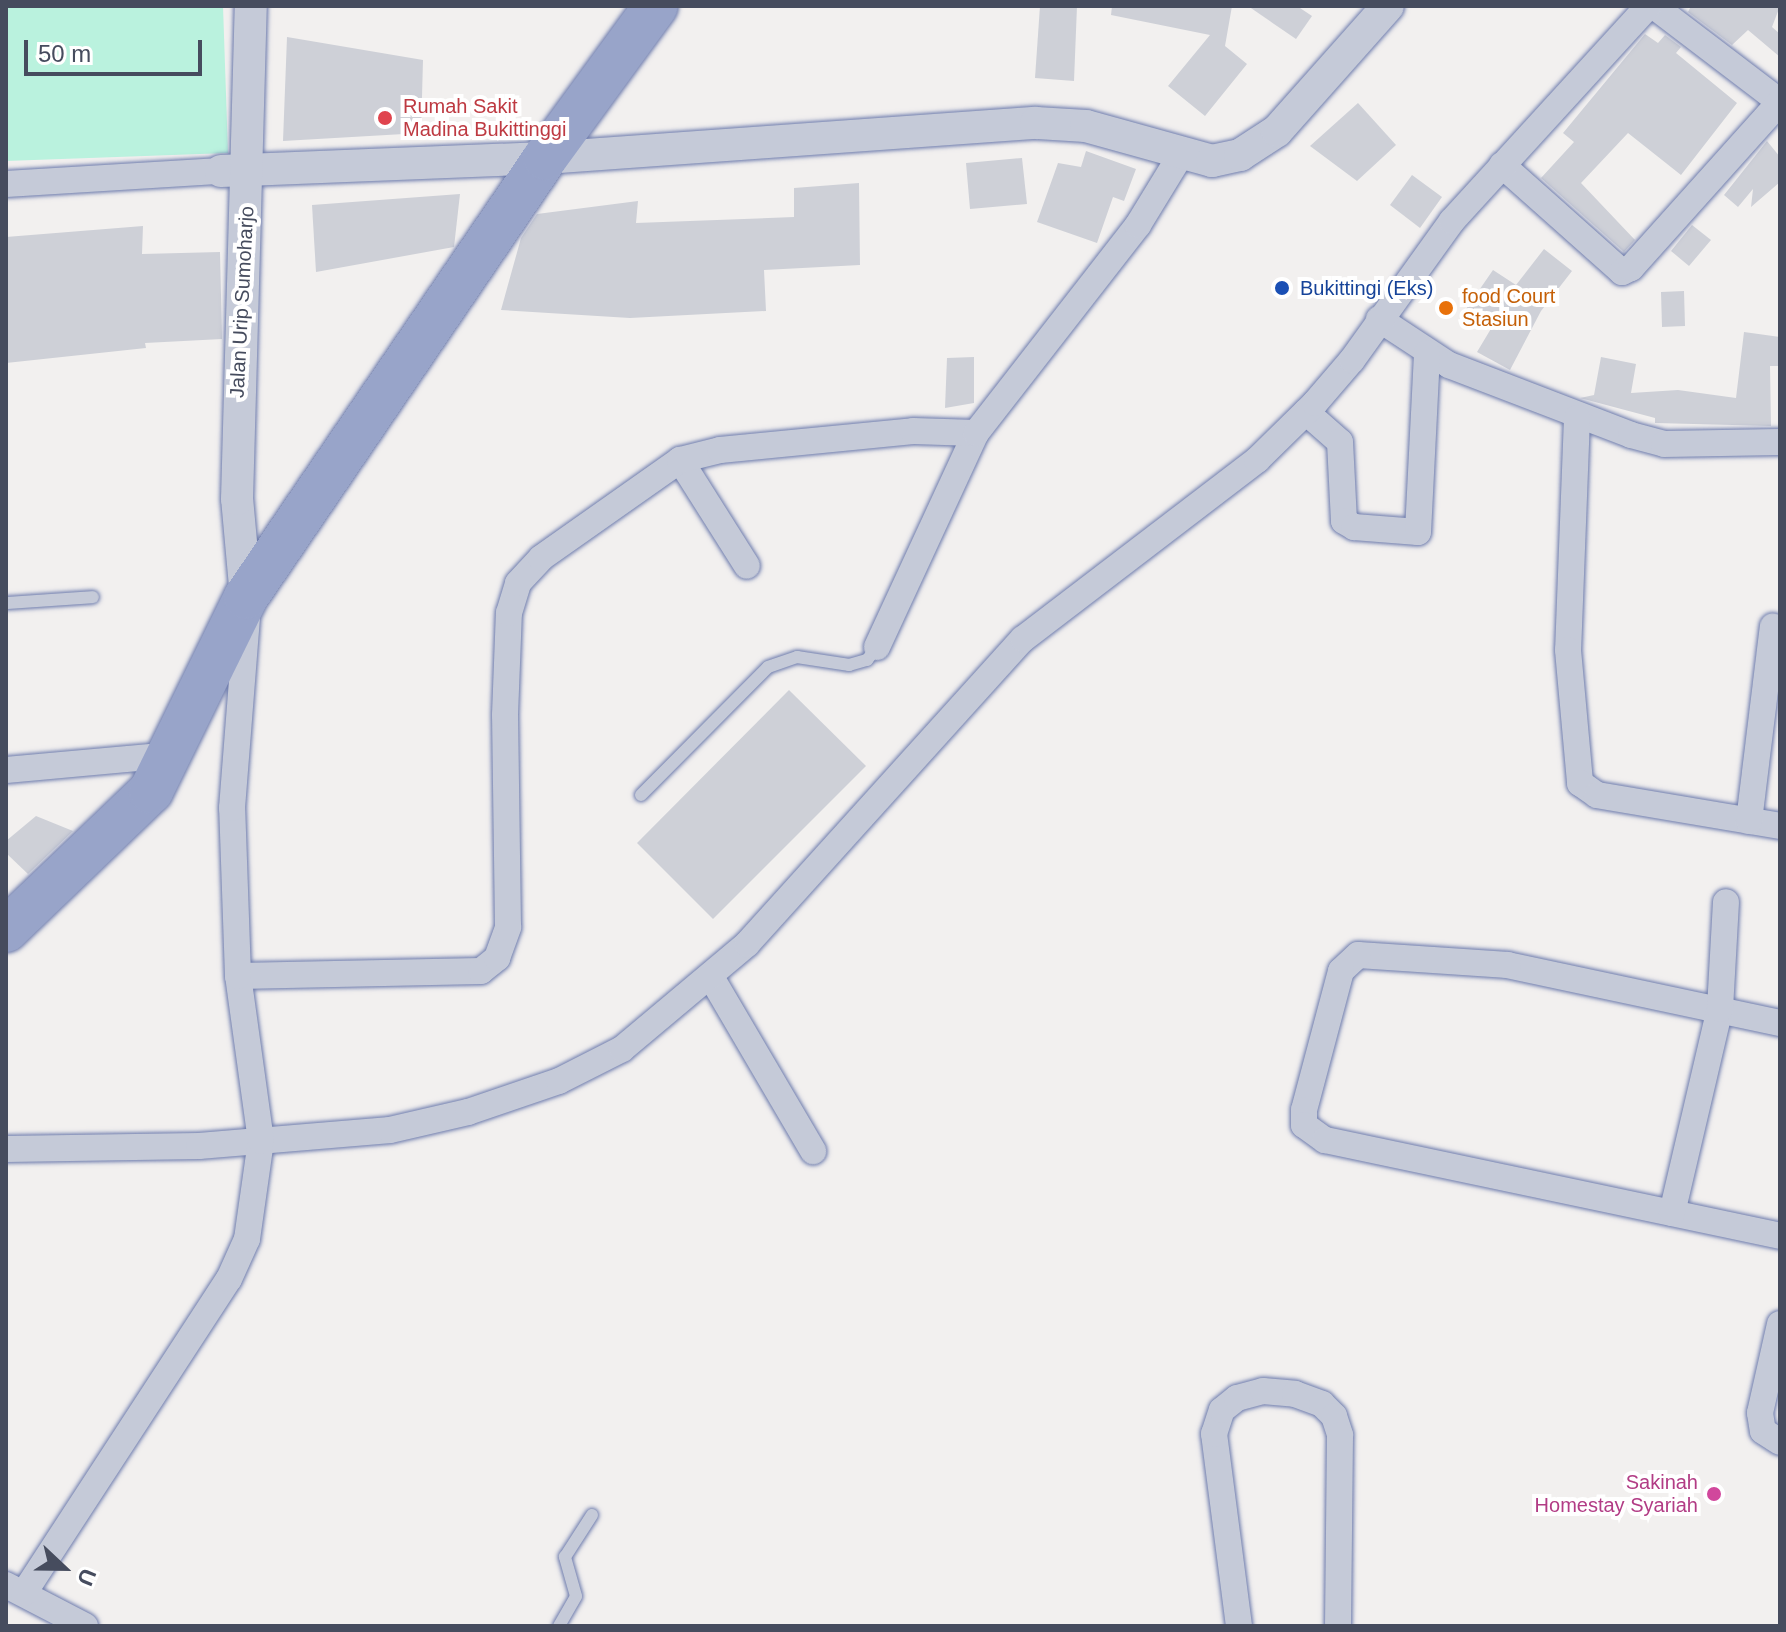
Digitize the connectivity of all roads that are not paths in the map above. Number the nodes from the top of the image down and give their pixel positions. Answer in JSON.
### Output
{"nodes":[{"id":1,"x":251,"y":6,"type":"edge"},
{"id":2,"x":656,"y":6,"type":"edge"},
{"id":3,"x":1388,"y":6,"type":"edge"},
{"id":4,"x":1651,"y":6,"type":"edge"},
{"id":5,"x":1780,"y":102,"type":"edge"},
{"id":6,"x":1182,"y":153,"type":"junction"},
{"id":7,"x":545,"y":158,"type":"junction"},
{"id":8,"x":1502,"y":165,"type":"junction"},
{"id":9,"x":235,"y":170,"type":"junction"},
{"id":10,"x":6,"y":184,"type":"edge"},
{"id":11,"x":1379,"y":319,"type":"junction"},
{"id":12,"x":1427,"y":353,"type":"junction"},
{"id":13,"x":1306,"y":412,"type":"junction"},
{"id":14,"x":1577,"y":418,"type":"junction"},
{"id":15,"x":976,"y":433,"type":"junction"},
{"id":16,"x":1780,"y":442,"type":"edge"},
{"id":17,"x":680,"y":460,"type":"junction"},
{"id":18,"x":747,"y":566,"type":"dead end"},
{"id":19,"x":93,"y":597,"type":"dead end"},
{"id":20,"x":246,"y":597,"type":"junction"},
{"id":21,"x":6,"y":603,"type":"edge"},
{"id":22,"x":1773,"y":626,"type":"dead end"},
{"id":23,"x":877,"y":647,"type":"joint"},
{"id":24,"x":172,"y":755,"type":"junction"},
{"id":25,"x":6,"y":770,"type":"edge"},
{"id":26,"x":641,"y":795,"type":"dead end"},
{"id":27,"x":1749,"y":821,"type":"junction"},
{"id":28,"x":1780,"y":826,"type":"edge"},
{"id":29,"x":1726,"y":902,"type":"dead end"},
{"id":30,"x":6,"y":930,"type":"edge"},
{"id":31,"x":238,"y":976,"type":"junction"},
{"id":32,"x":711,"y":977,"type":"junction"},
{"id":33,"x":1720,"y":1009,"type":"junction"},
{"id":34,"x":1780,"y":1023,"type":"edge"},
{"id":35,"x":261,"y":1141,"type":"junction"},
{"id":36,"x":6,"y":1149,"type":"edge"},
{"id":37,"x":813,"y":1151,"type":"dead end"},
{"id":38,"x":1672,"y":1213,"type":"junction"},
{"id":39,"x":1780,"y":1236,"type":"edge"},
{"id":40,"x":1780,"y":1324,"type":"edge"},
{"id":41,"x":1780,"y":1442,"type":"edge"},
{"id":42,"x":592,"y":1515,"type":"dead end"},
{"id":43,"x":15,"y":1589,"type":"edge"},
{"id":44,"x":85,"y":1626,"type":"edge"},
{"id":45,"x":559,"y":1626,"type":"edge"},
{"id":46,"x":1239,"y":1626,"type":"edge"},
{"id":47,"x":1338,"y":1626,"type":"edge"}],
"edges":[{"from":1,"to":9,"type":"street","name":"Jalan Urip Sumoharjo"},
{"from":2,"to":7,"type":"highway"},
{"from":3,"to":6,"type":"street"},
{"from":4,"to":5,"type":"street"},
{"from":4,"to":8,"type":"street"},
{"from":5,"to":8,"type":"street"},
{"from":6,"to":7,"type":"street"},
{"from":6,"to":15,"type":"street"},
{"from":7,"to":9,"type":"street"},
{"from":7,"to":20,"type":"highway"},
{"from":8,"to":11,"type":"street"},
{"from":9,"to":10,"type":"street"},
{"from":9,"to":20,"type":"street","name":"Jalan Urip Sumoharjo"},
{"from":11,"to":12,"type":"street"},
{"from":11,"to":13,"type":"street"},
{"from":12,"to":13,"type":"street"},
{"from":12,"to":14,"type":"street"},
{"from":13,"to":32,"type":"street"},
{"from":14,"to":16,"type":"street"},
{"from":14,"to":27,"type":"street"},
{"from":15,"to":17,"type":"street"},
{"from":15,"to":23,"type":"street"},
{"from":17,"to":18,"type":"street"},
{"from":17,"to":31,"type":"street"},
{"from":19,"to":21,"type":"lane"},
{"from":20,"to":24,"type":"highway"},
{"from":20,"to":31,"type":"street"},
{"from":22,"to":27,"type":"street"},
{"from":23,"to":26,"type":"lane"},
{"from":24,"to":25,"type":"street"},
{"from":24,"to":30,"type":"highway"},
{"from":27,"to":28,"type":"street"},
{"from":29,"to":33,"type":"street"},
{"from":31,"to":35,"type":"street"},
{"from":32,"to":35,"type":"street"},
{"from":32,"to":37,"type":"street"},
{"from":33,"to":34,"type":"street"},
{"from":33,"to":38,"type":"street"},
{"from":33,"to":38,"type":"street"},
{"from":35,"to":36,"type":"street"},
{"from":35,"to":43,"type":"street"},
{"from":38,"to":39,"type":"street"},
{"from":40,"to":41,"type":"street"},
{"from":42,"to":45,"type":"lane"},
{"from":43,"to":44,"type":"street"},
{"from":46,"to":47,"type":"street"}]}
